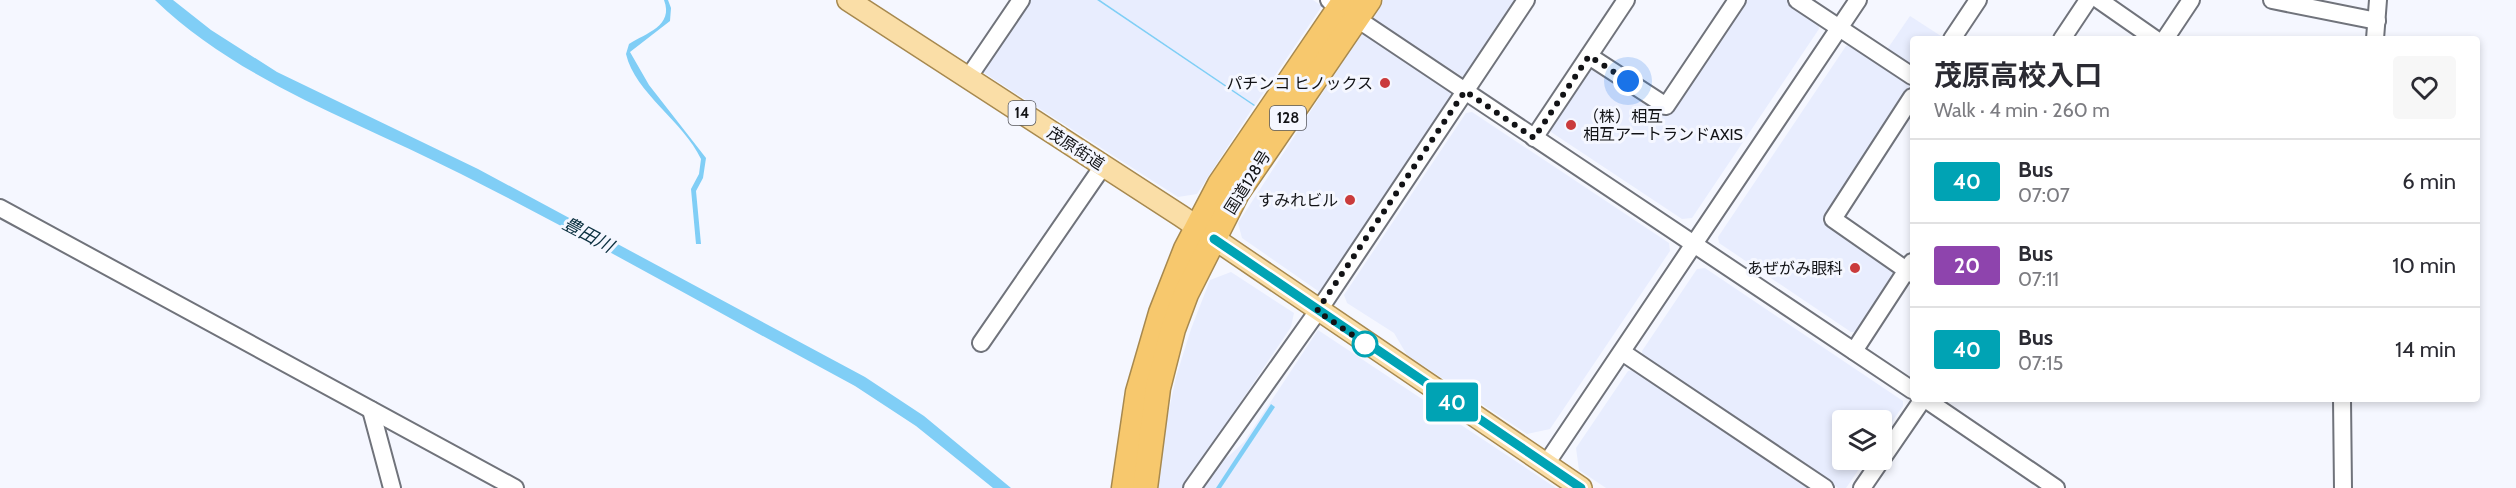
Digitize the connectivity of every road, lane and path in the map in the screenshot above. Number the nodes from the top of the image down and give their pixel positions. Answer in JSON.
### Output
{"nodes":[{"id":1,"x":848,"y":0,"type":"edge"},
{"id":2,"x":1021,"y":0,"type":"edge"},
{"id":3,"x":1526,"y":0,"type":"edge"},
{"id":4,"x":1626,"y":0,"type":"edge"},
{"id":5,"x":1737,"y":0,"type":"edge"},
{"id":6,"x":1797,"y":0,"type":"edge"},
{"id":7,"x":1858,"y":0,"type":"edge"},
{"id":8,"x":1978,"y":0,"type":"edge"},
{"id":9,"x":2088,"y":0,"type":"edge"},
{"id":10,"x":2099,"y":0,"type":"edge"},
{"id":11,"x":2191,"y":0,"type":"edge"},
{"id":12,"x":2272,"y":0,"type":"edge"},
{"id":13,"x":2378,"y":0,"type":"edge"},
{"id":14,"x":1348,"y":5,"type":"edge"},
{"id":15,"x":2377,"y":21,"type":"junction"},
{"id":16,"x":1839,"y":28,"type":"junction"},
{"id":17,"x":1954,"y":36,"type":"edge"},
{"id":18,"x":2064,"y":36,"type":"edge"},
{"id":19,"x":2151,"y":36,"type":"edge"},
{"id":20,"x":2167,"y":36,"type":"edge"},
{"id":21,"x":2375,"y":36,"type":"edge"},
{"id":22,"x":1589,"y":56,"type":"junction"},
{"id":23,"x":1910,"y":75,"type":"edge"},
{"id":24,"x":968,"y":78,"type":"junction"},
{"id":25,"x":1465,"y":91,"type":"junction"},
{"id":26,"x":1910,"y":100,"type":"edge"},
{"id":27,"x":1534,"y":138,"type":"junction"},
{"id":28,"x":1103,"y":166,"type":"junction"},
{"id":29,"x":0,"y":208,"type":"edge"},
{"id":30,"x":1205,"y":233,"type":"junction"},
{"id":31,"x":1694,"y":244,"type":"junction"},
{"id":32,"x":1910,"y":267,"type":"edge"},
{"id":33,"x":1910,"y":269,"type":"edge"},
{"id":34,"x":1317,"y":311,"type":"junction"},
{"id":35,"x":981,"y":343,"type":"dead end"},
{"id":36,"x":1854,"y":351,"type":"junction"},
{"id":37,"x":1622,"y":352,"type":"junction"},
{"id":38,"x":1910,"y":389,"type":"edge"},
{"id":39,"x":1922,"y":402,"type":"edge"},
{"id":40,"x":1928,"y":402,"type":"edge"},
{"id":41,"x":2342,"y":402,"type":"edge"},
{"id":42,"x":371,"y":410,"type":"junction"},
{"id":43,"x":1546,"y":464,"type":"junction"},
{"id":44,"x":481,"y":470,"type":"junction"},
{"id":45,"x":392,"y":488,"type":"edge"},
{"id":46,"x":485,"y":488,"type":"edge"},
{"id":47,"x":515,"y":488,"type":"edge"},
{"id":48,"x":1124,"y":488,"type":"edge"},
{"id":49,"x":1145,"y":488,"type":"edge"},
{"id":50,"x":1192,"y":488,"type":"edge"},
{"id":51,"x":1581,"y":488,"type":"edge"},
{"id":52,"x":1825,"y":488,"type":"edge"},
{"id":53,"x":1862,"y":488,"type":"edge"},
{"id":54,"x":2056,"y":488,"type":"edge"},
{"id":55,"x":2343,"y":488,"type":"edge"}],
"edges":[{"from":1,"to":24,"type":"main road","name":"茂原街道","number":"14"},
{"from":2,"to":24,"type":"street"},
{"from":3,"to":25,"type":"street"},
{"from":4,"to":22,"type":"street"},
{"from":5,"to":22,"type":"street"},
{"from":6,"to":16,"type":"street"},
{"from":7,"to":16,"type":"street"},
{"from":8,"to":17,"type":"street"},
{"from":9,"to":18,"type":"street"},
{"from":10,"to":19,"type":"street"},
{"from":11,"to":20,"type":"street"},
{"from":12,"to":15,"type":"street"},
{"from":13,"to":15,"type":"street"},
{"from":14,"to":25,"type":"street"},
{"from":14,"to":30,"type":"highway","name":"国道128号","number":"128"},
{"from":15,"to":21,"type":"street"},
{"from":16,"to":23,"type":"street"},
{"from":16,"to":31,"type":"street"},
{"from":22,"to":27,"type":"street"},
{"from":24,"to":28,"type":"main road","name":"茂原街道","number":"14"},
{"from":25,"to":27,"type":"street"},
{"from":25,"to":34,"type":"street"},
{"from":26,"to":32,"type":"street"},
{"from":27,"to":31,"type":"street"},
{"from":28,"to":30,"type":"main road","name":"茂原街道","number":"14"},
{"from":28,"to":35,"type":"street"},
{"from":29,"to":42,"type":"street"},
{"from":30,"to":34,"type":"main road","name":"茂原街道"},
{"from":30,"to":48,"type":"highway","name":"国道128号","number":"128"},
{"from":30,"to":49,"type":"highway","name":"国道128号","number":"128"},
{"from":31,"to":36,"type":"street"},
{"from":31,"to":37,"type":"street"},
{"from":33,"to":36,"type":"street"},
{"from":34,"to":43,"type":"main road","name":"茂原街道"},
{"from":34,"to":50,"type":"street"},
{"from":36,"to":38,"type":"street"},
{"from":37,"to":43,"type":"street"},
{"from":37,"to":52,"type":"street"},
{"from":39,"to":53,"type":"street"},
{"from":40,"to":54,"type":"street"},
{"from":41,"to":55,"type":"street"},
{"from":42,"to":44,"type":"street"},
{"from":42,"to":45,"type":"street"},
{"from":43,"to":51,"type":"main road","name":"茂原街道"},
{"from":44,"to":46,"type":"street"},
{"from":44,"to":47,"type":"street"}]}
